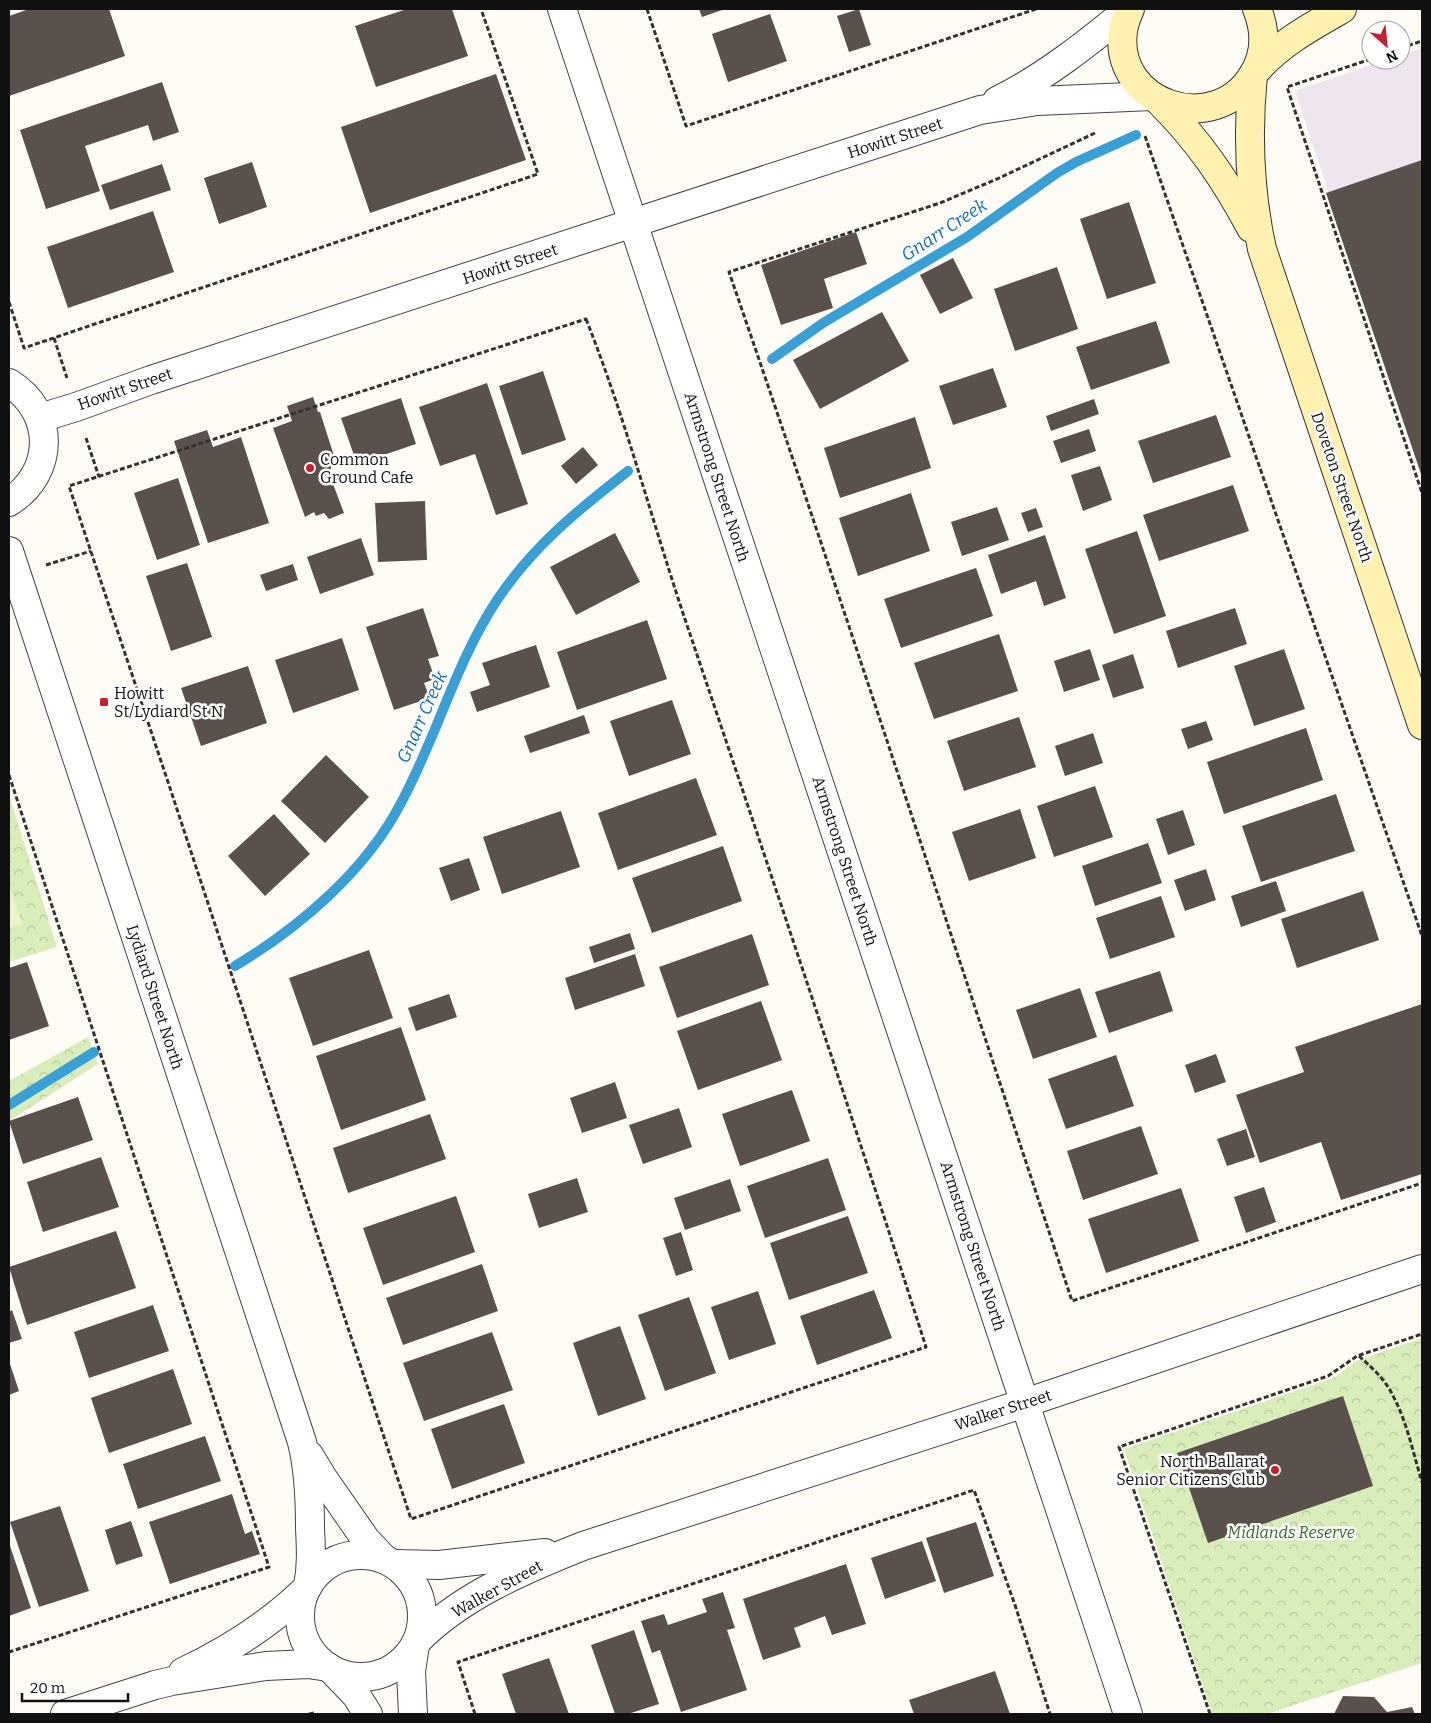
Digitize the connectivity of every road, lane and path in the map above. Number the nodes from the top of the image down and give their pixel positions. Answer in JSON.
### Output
{"nodes":[{"id":1,"x":481,"y":9,"type":"edge"},
{"id":2,"x":562,"y":9,"type":"edge"},
{"id":3,"x":647,"y":9,"type":"edge"},
{"id":4,"x":1036,"y":9,"type":"edge"},
{"id":5,"x":1130,"y":9,"type":"edge"},
{"id":6,"x":1257,"y":9,"type":"edge"},
{"id":7,"x":1342,"y":9,"type":"edge"},
{"id":8,"x":1361,"y":61,"type":"edge"},
{"id":9,"x":1254,"y":73,"type":"junction"},
{"id":10,"x":1155,"y":98,"type":"junction"},
{"id":11,"x":980,"y":110,"type":"junction"},
{"id":12,"x":1102,"y":130,"type":"dead end"},
{"id":13,"x":1144,"y":133,"type":"dead end"},
{"id":14,"x":633,"y":224,"type":"junction"},
{"id":15,"x":1262,"y":249,"type":"junction"},
{"id":16,"x":9,"y":302,"type":"edge"},
{"id":17,"x":14,"y":317,"type":"junction"},
{"id":18,"x":9,"y":319,"type":"edge"},
{"id":19,"x":9,"y":383,"type":"edge"},
{"id":20,"x":40,"y":418,"type":"junction"},
{"id":21,"x":1422,"y":494,"type":"edge"},
{"id":22,"x":9,"y":502,"type":"edge"},
{"id":23,"x":9,"y":551,"type":"edge"},
{"id":24,"x":1422,"y":725,"type":"edge"},
{"id":25,"x":9,"y":776,"type":"edge"},
{"id":26,"x":1422,"y":936,"type":"edge"},
{"id":27,"x":1422,"y":1184,"type":"edge"},
{"id":28,"x":1422,"y":1269,"type":"edge"},
{"id":29,"x":1422,"y":1334,"type":"edge"},
{"id":30,"x":926,"y":1347,"type":"joint"},
{"id":31,"x":1359,"y":1356,"type":"junction"},
{"id":32,"x":1025,"y":1403,"type":"junction"},
{"id":33,"x":302,"y":1442,"type":"junction"},
{"id":34,"x":1422,"y":1482,"type":"edge"},
{"id":35,"x":583,"y":1546,"type":"junction"},
{"id":36,"x":389,"y":1562,"type":"junction"},
{"id":37,"x":307,"y":1588,"type":"junction"},
{"id":38,"x":416,"y":1643,"type":"junction"},
{"id":39,"x":9,"y":1652,"type":"edge"},
{"id":40,"x":329,"y":1668,"type":"junction"},
{"id":41,"x":155,"y":1685,"type":"junction"},
{"id":42,"x":64,"y":1714,"type":"edge"},
{"id":43,"x":309,"y":1714,"type":"edge"},
{"id":44,"x":314,"y":1714,"type":"edge"},
{"id":45,"x":368,"y":1714,"type":"edge"},
{"id":46,"x":413,"y":1714,"type":"edge"},
{"id":47,"x":475,"y":1714,"type":"edge"},
{"id":48,"x":1050,"y":1714,"type":"edge"},
{"id":49,"x":1128,"y":1714,"type":"edge"},
{"id":50,"x":1210,"y":1714,"type":"edge"}],
"edges":[{"from":1,"to":17,"type":"path"},
{"from":2,"to":14,"type":"street","name":"Armstrong Street North"},
{"from":3,"to":4,"type":"path"},
{"from":5,"to":10,"type":"main road","name":"Doveton Street North"},
{"from":5,"to":11,"type":"street","name":"Howitt Street"},
{"from":6,"to":9,"type":"main road"},
{"from":7,"to":9,"type":"main road"},
{"from":8,"to":21,"type":"path"},
{"from":9,"to":10,"type":"main road"},
{"from":9,"to":15,"type":"main road","name":"Doveton Street North"},
{"from":10,"to":11,"type":"street","name":"Howitt Street"},
{"from":10,"to":15,"type":"main road","name":"Doveton Street North"},
{"from":11,"to":14,"type":"street","name":"Howitt Street"},
{"from":12,"to":27,"type":"path"},
{"from":13,"to":26,"type":"path"},
{"from":14,"to":20,"type":"street","name":"Howitt Street"},
{"from":14,"to":32,"type":"street","name":"Armstrong Street North"},
{"from":15,"to":24,"type":"main road","name":"Doveton Street North"},
{"from":16,"to":17,"type":"path"},
{"from":17,"to":18,"type":"path"},
{"from":19,"to":20,"type":"street"},
{"from":20,"to":22,"type":"street"},
{"from":23,"to":33,"type":"street","name":"Lydiard Street North"},
{"from":25,"to":39,"type":"path"},
{"from":28,"to":32,"type":"street","name":"Walker Street"},
{"from":29,"to":31,"type":"path"},
{"from":30,"to":30,"type":"path"},
{"from":31,"to":34,"type":"path"},
{"from":31,"to":50,"type":"path"},
{"from":32,"to":35,"type":"street","name":"Walker Street"},
{"from":32,"to":49,"type":"street","name":"Armstrong Street North"},
{"from":33,"to":36,"type":"street","name":"Lydiard Street North"},
{"from":33,"to":37,"type":"street","name":"Lydiard Street North"},
{"from":35,"to":36,"type":"street","name":"Walker Street"},
{"from":35,"to":38,"type":"street","name":"Walker Street"},
{"from":36,"to":37,"type":"street"},
{"from":36,"to":38,"type":"street"},
{"from":37,"to":40,"type":"street"},
{"from":37,"to":41,"type":"street"},
{"from":38,"to":40,"type":"street"},
{"from":38,"to":46,"type":"street"},
{"from":40,"to":41,"type":"street"},
{"from":40,"to":45,"type":"street"},
{"from":41,"to":42,"type":"street"},
{"from":43,"to":44,"type":"path"},
{"from":47,"to":48,"type":"path"}]}
